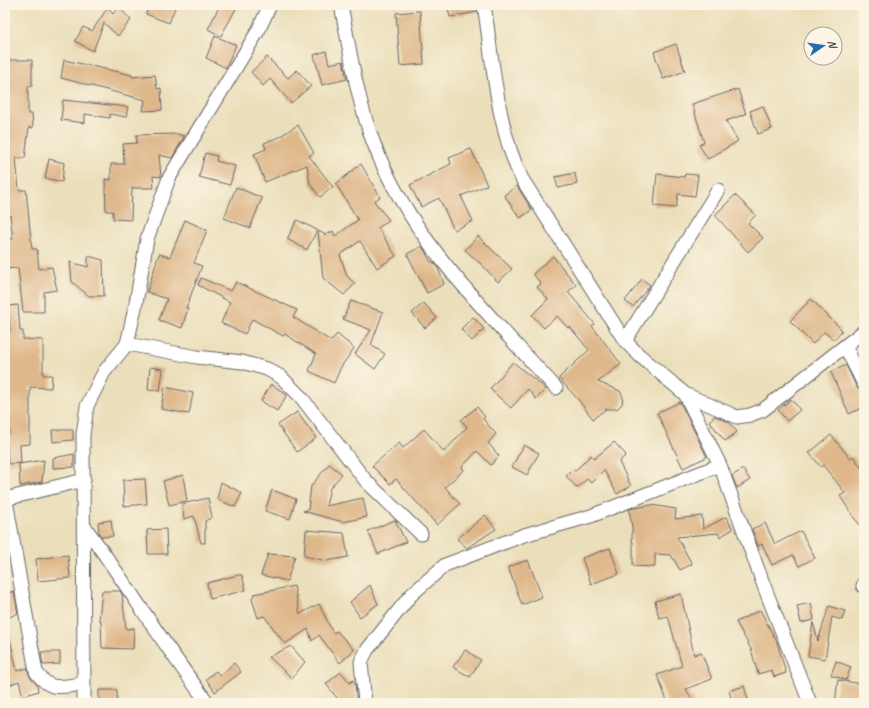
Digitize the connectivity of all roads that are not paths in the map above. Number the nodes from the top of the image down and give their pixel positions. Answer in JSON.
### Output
{"nodes":[{"id":1,"x":270,"y":5,"type":"edge"},
{"id":2,"x":341,"y":5,"type":"edge"},
{"id":3,"x":484,"y":5,"type":"edge"},
{"id":4,"x":718,"y":190,"type":"dead end"},
{"id":5,"x":864,"y":331,"type":"edge"},
{"id":6,"x":625,"y":341,"type":"junction"},
{"id":7,"x":127,"y":344,"type":"junction"},
{"id":8,"x":846,"y":346,"type":"junction"},
{"id":9,"x":864,"y":384,"type":"edge"},
{"id":10,"x":556,"y":388,"type":"dead end"},
{"id":11,"x":685,"y":394,"type":"junction"},
{"id":12,"x":720,"y":465,"type":"junction"},
{"id":13,"x":84,"y":480,"type":"junction"},
{"id":14,"x":5,"y":495,"type":"edge"},
{"id":15,"x":6,"y":507,"type":"edge"},
{"id":16,"x":84,"y":526,"type":"junction"},
{"id":17,"x":421,"y":534,"type":"dead end"},
{"id":18,"x":84,"y":684,"type":"junction"},
{"id":19,"x":84,"y":703,"type":"edge"},
{"id":20,"x":208,"y":703,"type":"edge"},
{"id":21,"x":365,"y":703,"type":"edge"},
{"id":22,"x":810,"y":703,"type":"edge"}],
"edges":[{"from":1,"to":7,"type":"street"},
{"from":2,"to":10,"type":"street"},
{"from":3,"to":6,"type":"street"},
{"from":4,"to":6,"type":"street"},
{"from":5,"to":8,"type":"street"},
{"from":6,"to":11,"type":"street"},
{"from":7,"to":13,"type":"street"},
{"from":7,"to":17,"type":"street"},
{"from":8,"to":9,"type":"street"},
{"from":8,"to":11,"type":"street"},
{"from":11,"to":12,"type":"street"},
{"from":12,"to":21,"type":"street"},
{"from":12,"to":22,"type":"street"},
{"from":13,"to":15,"type":"street"},
{"from":13,"to":16,"type":"street"},
{"from":14,"to":15,"type":"street"},
{"from":15,"to":18,"type":"street"},
{"from":16,"to":18,"type":"street"},
{"from":16,"to":20,"type":"street"},
{"from":18,"to":19,"type":"street"}]}
